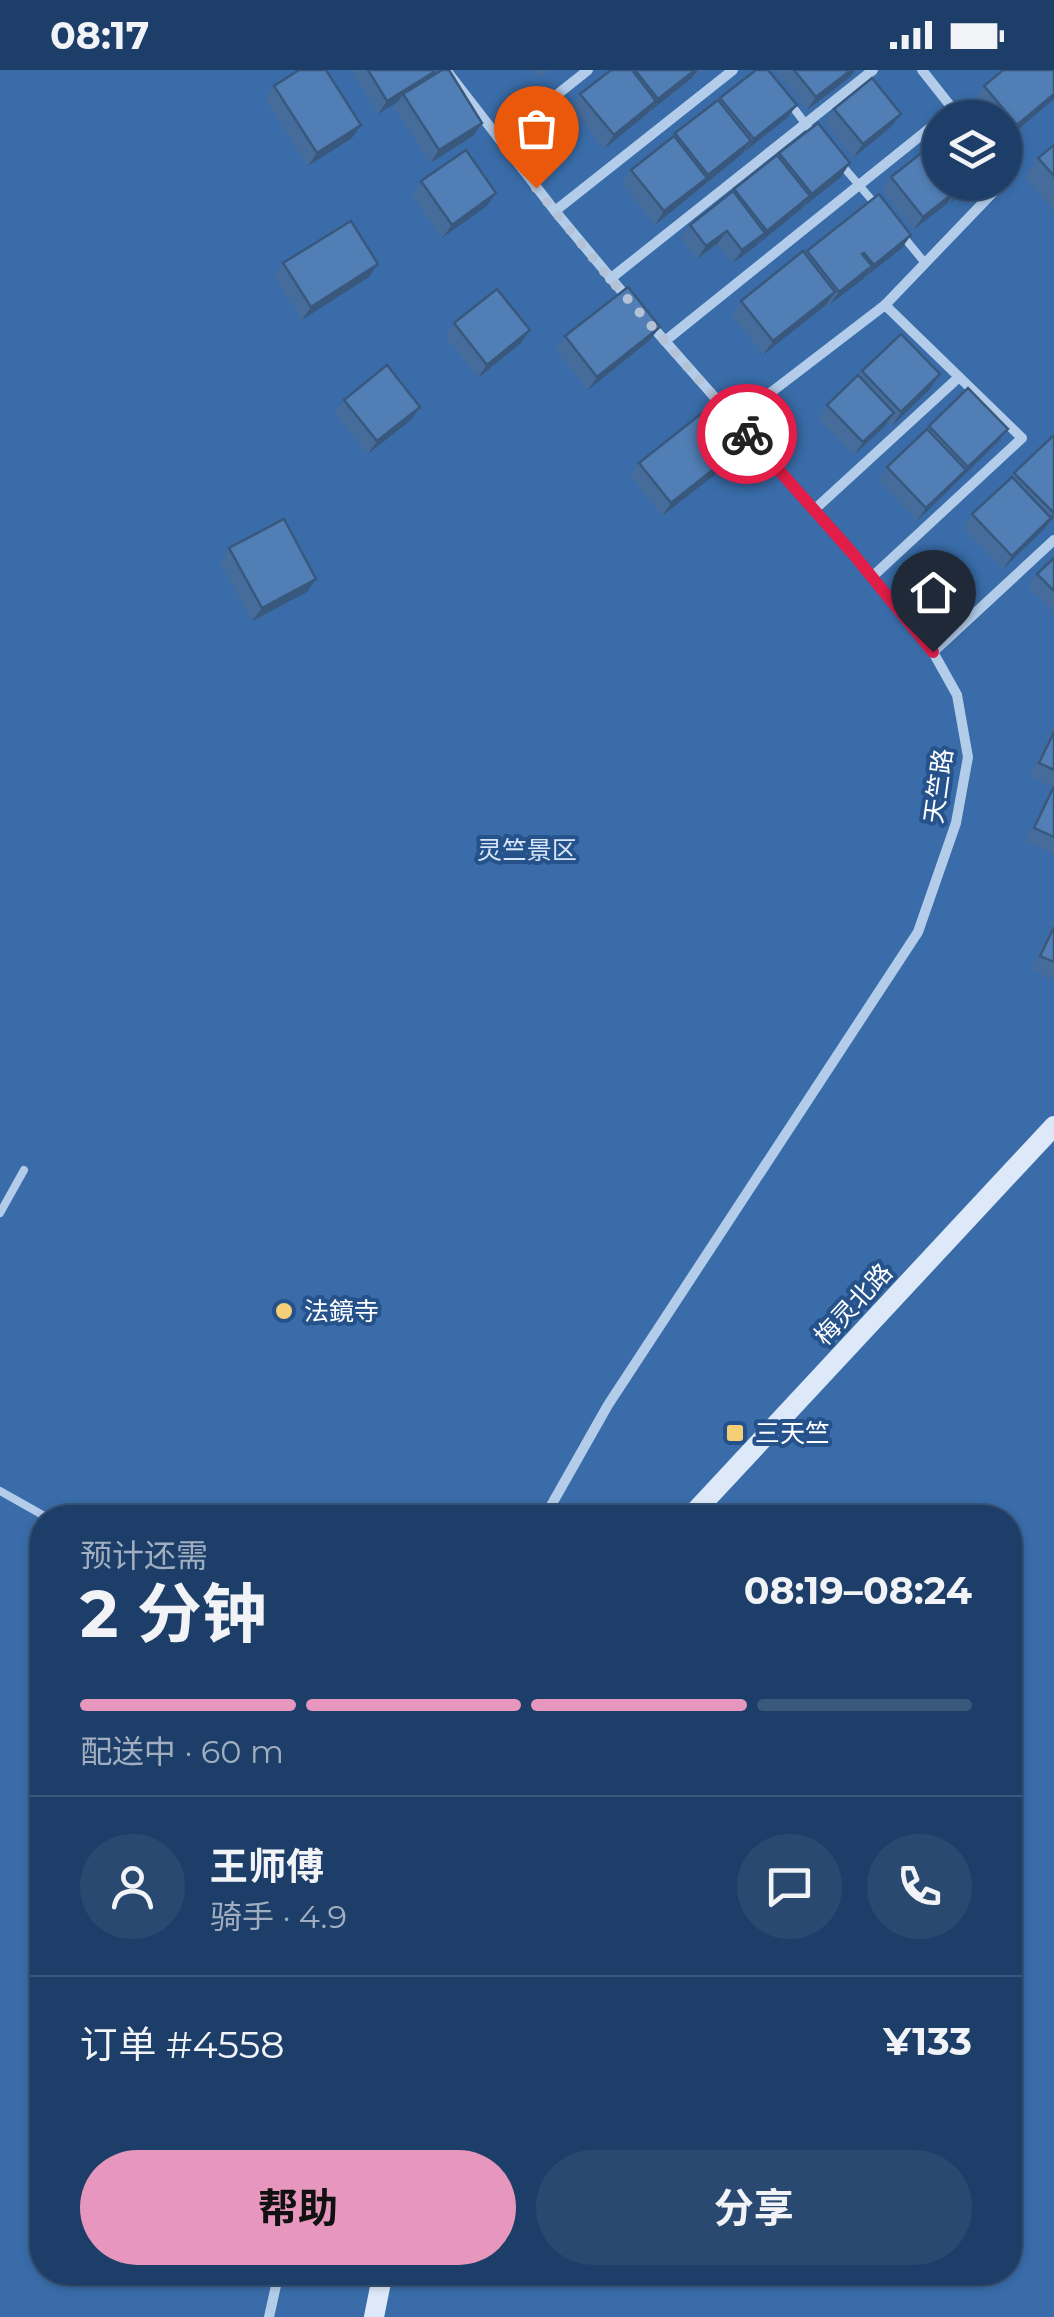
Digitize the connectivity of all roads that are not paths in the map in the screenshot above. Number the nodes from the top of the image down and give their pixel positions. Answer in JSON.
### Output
{"nodes":[{"id":1,"x":446,"y":70,"type":"edge"},
{"id":2,"x":588,"y":70,"type":"edge"},
{"id":3,"x":733,"y":70,"type":"edge"},
{"id":4,"x":872,"y":70,"type":"edge"},
{"id":5,"x":922,"y":70,"type":"edge"},
{"id":6,"x":785,"y":97,"type":"edge"},
{"id":7,"x":946,"y":100,"type":"edge"},
{"id":8,"x":805,"y":124,"type":"junction"},
{"id":9,"x":922,"y":135,"type":"edge"},
{"id":10,"x":816,"y":136,"type":"edge"},
{"id":11,"x":500,"y":140,"type":"junction"},
{"id":12,"x":838,"y":160,"type":"edge"},
{"id":13,"x":859,"y":185,"type":"junction"},
{"id":14,"x":985,"y":200,"type":"edge"},
{"id":15,"x":881,"y":211,"type":"edge"},
{"id":16,"x":554,"y":212,"type":"junction"},
{"id":17,"x":892,"y":224,"type":"edge"},
{"id":18,"x":925,"y":262,"type":"junction"},
{"id":19,"x":610,"y":279,"type":"junction"},
{"id":20,"x":632,"y":304,"type":"edge"},
{"id":21,"x":885,"y":305,"type":"junction"},
{"id":22,"x":643,"y":316,"type":"edge"},
{"id":23,"x":665,"y":340,"type":"junction"},
{"id":24,"x":959,"y":377,"type":"junction"},
{"id":25,"x":735,"y":420,"type":"junction"},
{"id":26,"x":814,"y":510,"type":"junction"},
{"id":27,"x":1054,"y":540,"type":"edge"},
{"id":28,"x":872,"y":578,"type":"junction"},
{"id":29,"x":933,"y":652,"type":"junction"},
{"id":30,"x":1054,"y":1126,"type":"edge"},
{"id":31,"x":24,"y":1170,"type":"dead end"},
{"id":32,"x":0,"y":1213,"type":"edge"},
{"id":33,"x":0,"y":1491,"type":"edge"},
{"id":34,"x":551,"y":1505,"type":"edge"},
{"id":35,"x":700,"y":1505,"type":"edge"},
{"id":36,"x":30,"y":1508,"type":"edge"},
{"id":37,"x":276,"y":2285,"type":"edge"},
{"id":38,"x":381,"y":2285,"type":"edge"},
{"id":39,"x":269,"y":2317,"type":"edge"},
{"id":40,"x":374,"y":2317,"type":"edge"}],
"edges":[{"from":1,"to":11,"type":"street"},
{"from":2,"to":11,"type":"street"},
{"from":3,"to":16,"type":"street"},
{"from":4,"to":8,"type":"street"},
{"from":5,"to":7,"type":"street"},
{"from":6,"to":8,"type":"lane"},
{"from":8,"to":10,"type":"lane"},
{"from":8,"to":19,"type":"street"},
{"from":9,"to":13,"type":"street"},
{"from":11,"to":16,"type":"street"},
{"from":12,"to":13,"type":"lane"},
{"from":13,"to":15,"type":"lane"},
{"from":13,"to":23,"type":"street"},
{"from":14,"to":18,"type":"street"},
{"from":16,"to":19,"type":"street"},
{"from":17,"to":18,"type":"lane"},
{"from":18,"to":21,"type":"street"},
{"from":19,"to":20,"type":"street"},
{"from":21,"to":24,"type":"street"},
{"from":21,"to":25,"type":"street"},
{"from":22,"to":23,"type":"street","name":"天竺路"},
{"from":23,"to":25,"type":"street","name":"天竺路"},
{"from":24,"to":26,"type":"street"},
{"from":24,"to":28,"type":"street"},
{"from":25,"to":26,"type":"street","name":"天竺路"},
{"from":26,"to":28,"type":"street","name":"天竺路"},
{"from":27,"to":29,"type":"street"},
{"from":28,"to":29,"type":"street","name":"天竺路"},
{"from":29,"to":34,"type":"street","name":"天竺路"},
{"from":30,"to":35,"type":"main road","name":"梅灵北路"},
{"from":31,"to":32,"type":"lane"},
{"from":33,"to":36,"type":"lane"},
{"from":37,"to":39,"type":"street"},
{"from":38,"to":40,"type":"main road"}]}
